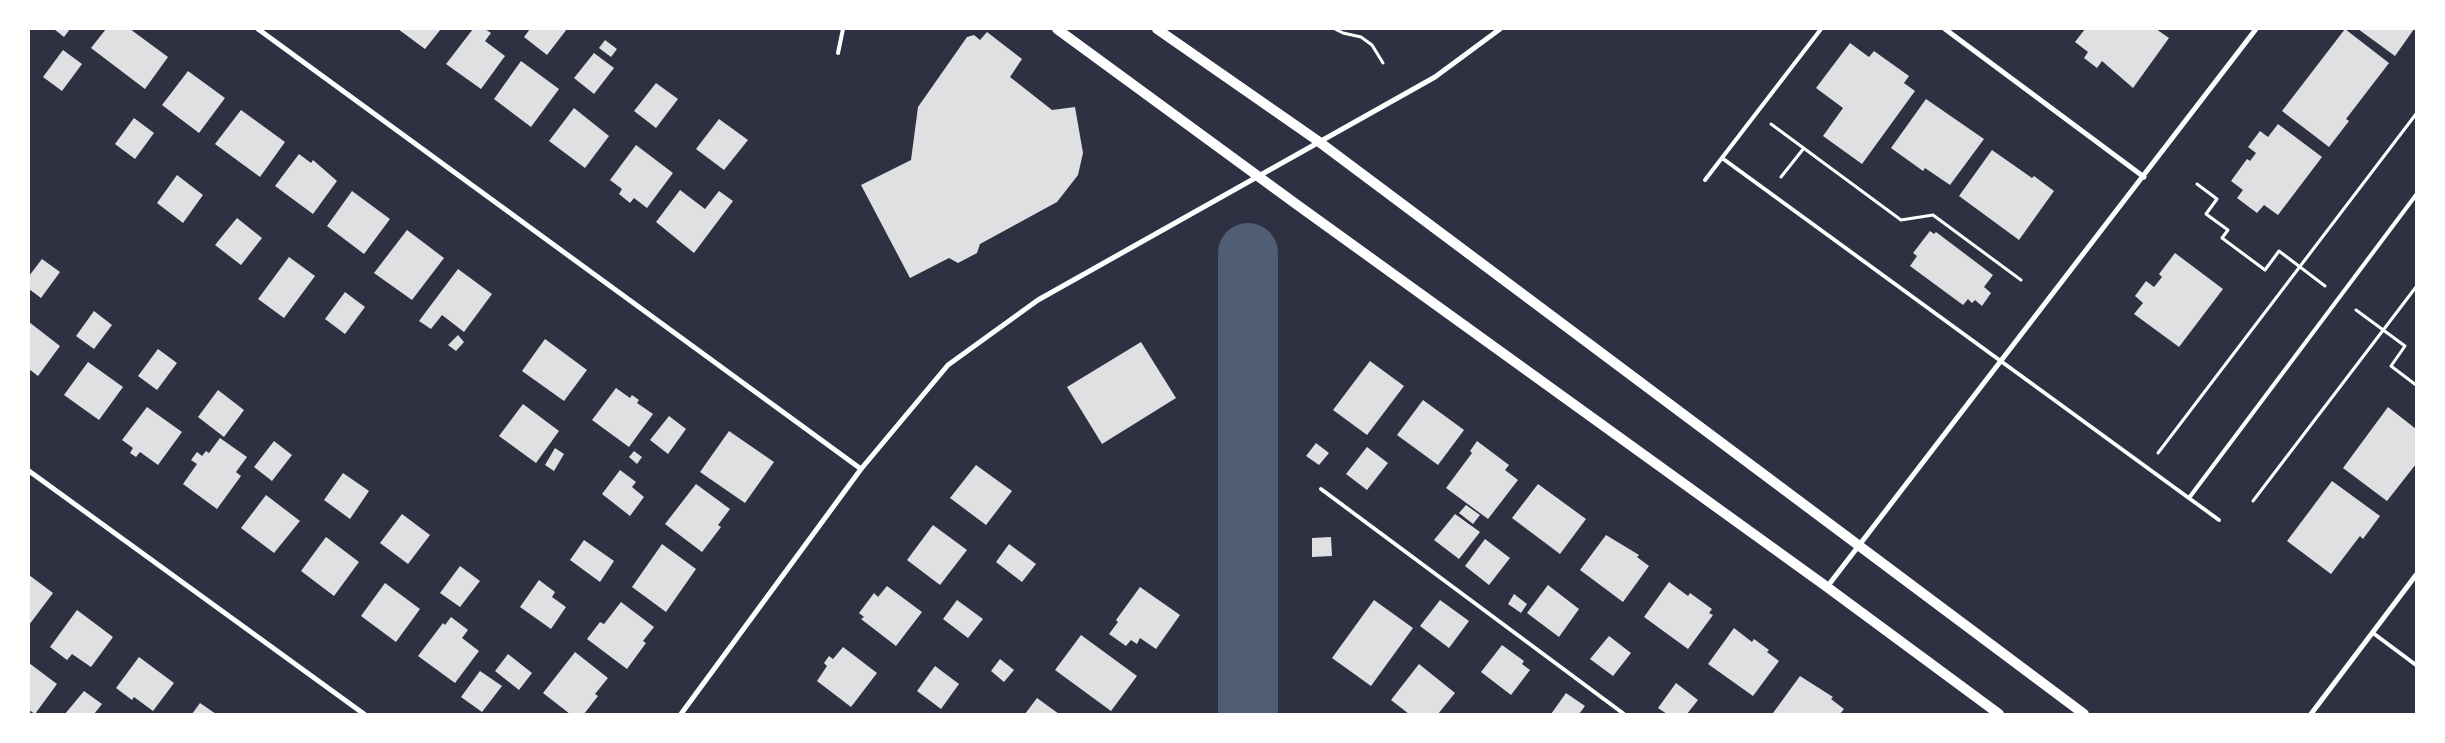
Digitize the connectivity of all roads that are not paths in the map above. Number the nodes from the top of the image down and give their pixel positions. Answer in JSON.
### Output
{"nodes":[{"id":1,"x":258,"y":29,"type":"edge"},
{"id":2,"x":843,"y":29,"type":"edge"},
{"id":3,"x":1057,"y":29,"type":"edge"},
{"id":4,"x":1156,"y":29,"type":"edge"},
{"id":5,"x":1500,"y":29,"type":"edge"},
{"id":6,"x":1821,"y":29,"type":"edge"},
{"id":7,"x":1945,"y":29,"type":"edge"},
{"id":8,"x":2256,"y":29,"type":"edge"},
{"id":9,"x":838,"y":53,"type":"dead end"},
{"id":10,"x":1318,"y":141,"type":"junction"},
{"id":11,"x":1722,"y":158,"type":"junction"},
{"id":12,"x":1257,"y":176,"type":"junction"},
{"id":13,"x":2144,"y":177,"type":"junction"},
{"id":14,"x":1705,"y":180,"type":"dead end"},
{"id":15,"x":2416,"y":195,"type":"edge"},
{"id":16,"x":2001,"y":360,"type":"junction"},
{"id":17,"x":861,"y":469,"type":"junction"},
{"id":18,"x":29,"y":471,"type":"edge"},
{"id":19,"x":1321,"y":489,"type":"dead end"},
{"id":20,"x":2189,"y":498,"type":"junction"},
{"id":21,"x":2219,"y":520,"type":"dead end"},
{"id":22,"x":1857,"y":545,"type":"junction"},
{"id":23,"x":2416,"y":576,"type":"edge"},
{"id":24,"x":1827,"y":587,"type":"junction"},
{"id":25,"x":2373,"y":633,"type":"junction"},
{"id":26,"x":2416,"y":665,"type":"edge"},
{"id":27,"x":364,"y":714,"type":"edge"},
{"id":28,"x":681,"y":714,"type":"edge"},
{"id":29,"x":1624,"y":714,"type":"edge"},
{"id":30,"x":1999,"y":714,"type":"edge"},
{"id":31,"x":2084,"y":714,"type":"edge"},
{"id":32,"x":2311,"y":714,"type":"edge"}],
"edges":[{"from":1,"to":17,"type":"street"},
{"from":2,"to":9,"type":"lane"},
{"from":3,"to":12,"type":"main road"},
{"from":4,"to":10,"type":"main road"},
{"from":5,"to":10,"type":"street"},
{"from":6,"to":11,"type":"lane"},
{"from":7,"to":13,"type":"street"},
{"from":8,"to":13,"type":"street"},
{"from":10,"to":12,"type":"street"},
{"from":10,"to":22,"type":"main road"},
{"from":11,"to":14,"type":"lane"},
{"from":11,"to":16,"type":"lane"},
{"from":12,"to":17,"type":"street"},
{"from":12,"to":24,"type":"main road"},
{"from":13,"to":16,"type":"street"},
{"from":15,"to":20,"type":"lane"},
{"from":16,"to":20,"type":"lane"},
{"from":16,"to":22,"type":"street"},
{"from":17,"to":28,"type":"street"},
{"from":18,"to":27,"type":"street"},
{"from":19,"to":29,"type":"lane"},
{"from":20,"to":21,"type":"lane"},
{"from":22,"to":24,"type":"street"},
{"from":22,"to":31,"type":"main road"},
{"from":23,"to":25,"type":"street"},
{"from":24,"to":30,"type":"main road"},
{"from":25,"to":26,"type":"lane"},
{"from":25,"to":32,"type":"street"}]}
